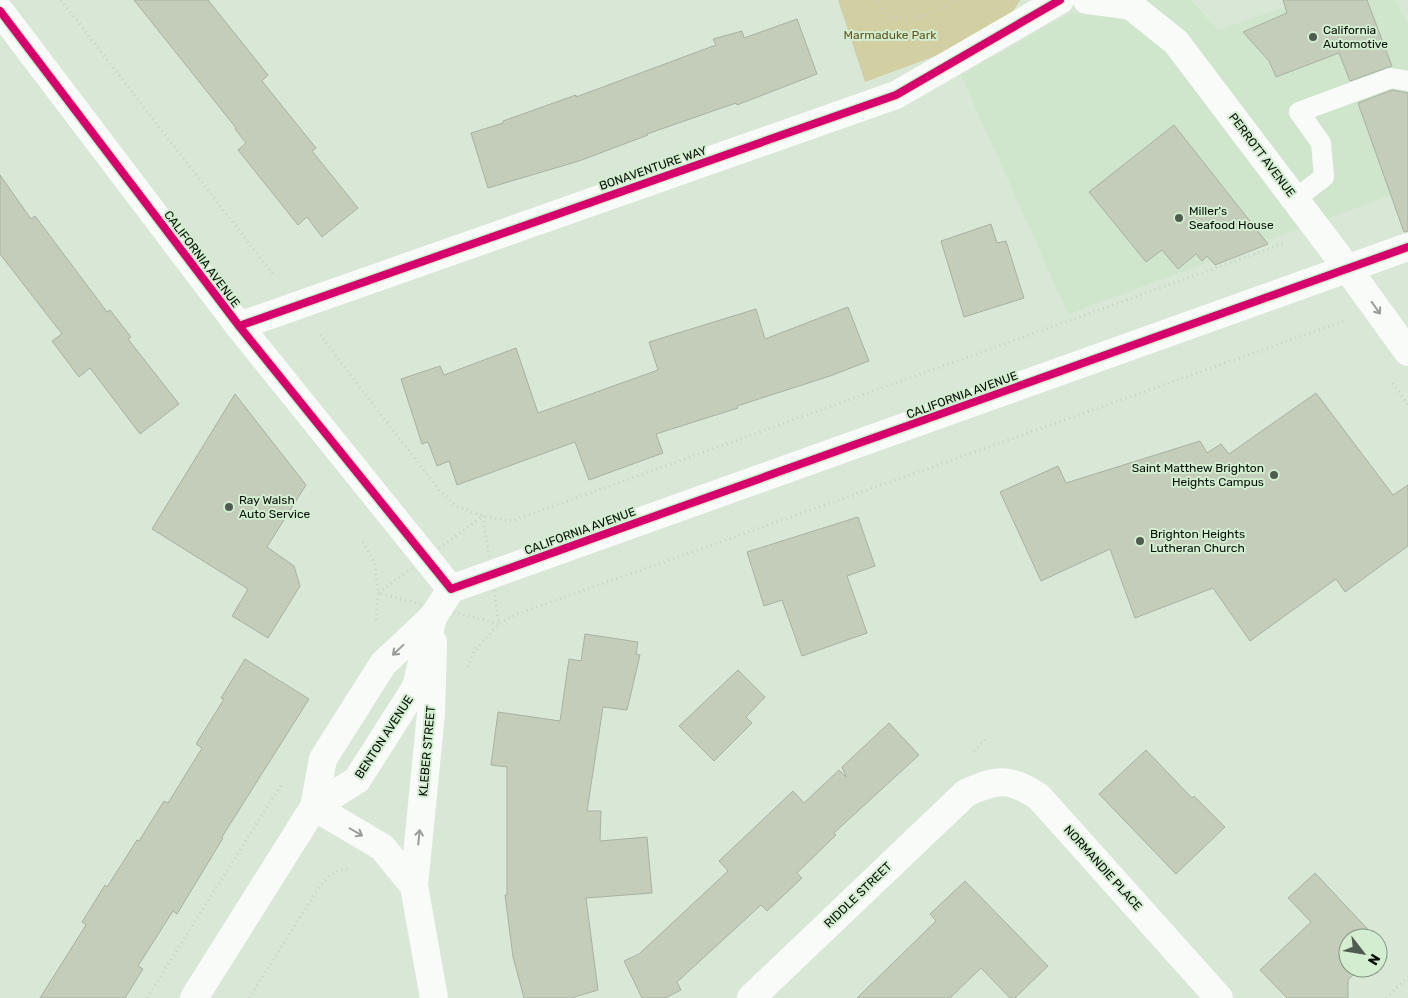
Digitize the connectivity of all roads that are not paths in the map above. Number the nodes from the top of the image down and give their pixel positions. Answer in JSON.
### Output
{"nodes":[{"id":1,"x":1060,"y":0,"type":"edge"},
{"id":2,"x":1087,"y":0,"type":"edge"},
{"id":3,"x":0,"y":11,"type":"edge"},
{"id":4,"x":1408,"y":81,"type":"edge"},
{"id":5,"x":1295,"y":199,"type":"junction"},
{"id":6,"x":1408,"y":247,"type":"edge"},
{"id":7,"x":1348,"y":268,"type":"junction"},
{"id":8,"x":239,"y":326,"type":"junction"},
{"id":9,"x":1408,"y":352,"type":"edge"},
{"id":10,"x":451,"y":589,"type":"junction"},
{"id":11,"x":433,"y":617,"type":"junction"},
{"id":12,"x":966,"y":792,"type":"joint"},
{"id":13,"x":314,"y":807,"type":"junction"},
{"id":14,"x":414,"y":886,"type":"junction"},
{"id":15,"x":194,"y":998,"type":"edge"},
{"id":16,"x":434,"y":998,"type":"edge"},
{"id":17,"x":751,"y":998,"type":"edge"},
{"id":18,"x":1219,"y":998,"type":"edge"}],
"edges":[{"from":1,"to":8,"type":"street","name":"BONAVENTURE WAY"},
{"from":2,"to":5,"type":"street","name":"PERROTT AVENUE"},
{"from":3,"to":8,"type":"street","name":"CALIFORNIA AVENUE"},
{"from":4,"to":5,"type":"lane"},
{"from":5,"to":7,"type":"street","name":"PERROTT AVENUE"},
{"from":6,"to":7,"type":"street","name":"CALIFORNIA AVENUE"},
{"from":7,"to":9,"type":"street","name":"PERROTT AVENUE","one_way":true},
{"from":7,"to":10,"type":"street","name":"CALIFORNIA AVENUE"},
{"from":8,"to":10,"type":"street","name":"CALIFORNIA AVENUE"},
{"from":10,"to":11,"type":"street","name":"BENTON AVENUE"},
{"from":11,"to":13,"type":"street","name":"BENTON AVENUE","one_way":true},
{"from":11,"to":13,"type":"street","name":"BENTON AVENUE"},
{"from":14,"to":11,"type":"street","name":"KLEBER STREET","one_way":true},
{"from":12,"to":17,"type":"street","name":"RIDDLE STREET"},
{"from":12,"to":18,"type":"street","name":"NORMANDIE PLACE"},
{"from":13,"to":14,"type":"street","name":"KLEBER STREET","one_way":true},
{"from":13,"to":15,"type":"street","name":"BENTON AVENUE"},
{"from":14,"to":16,"type":"street","name":"KLEBER STREET"}]}
